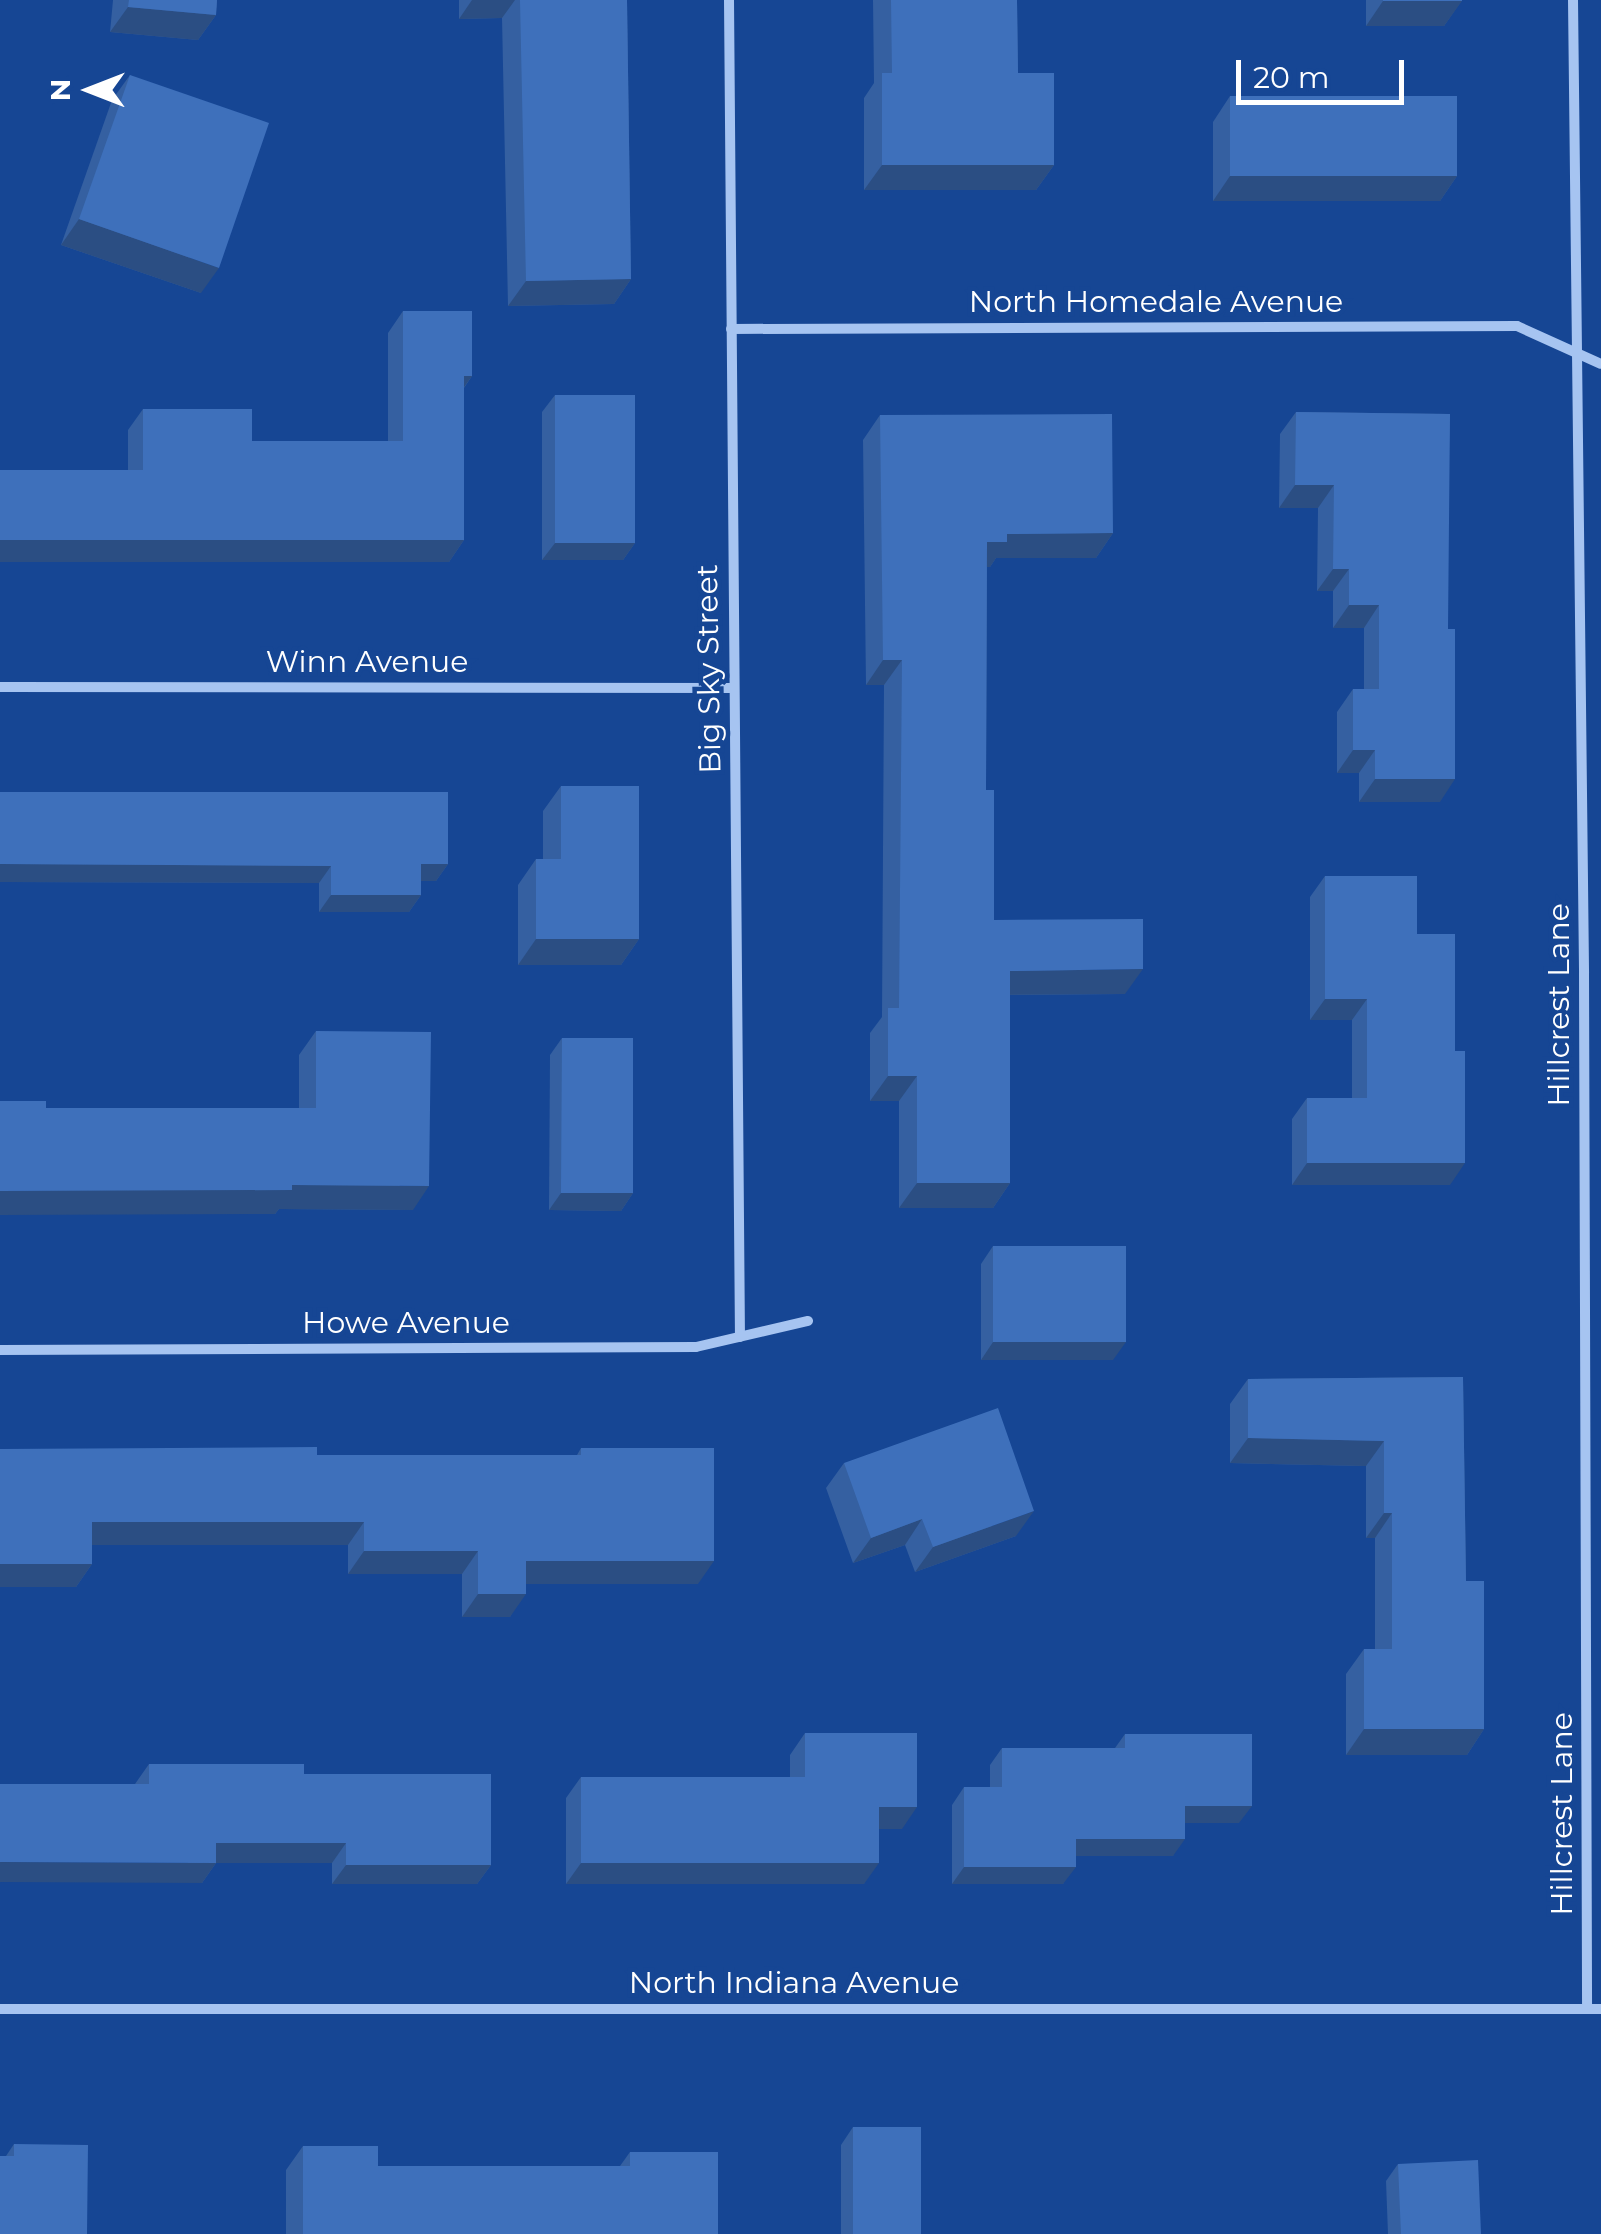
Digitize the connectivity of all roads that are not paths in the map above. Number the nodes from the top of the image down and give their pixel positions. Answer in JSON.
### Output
{"nodes":[{"id":1,"x":729,"y":0,"type":"edge"},
{"id":2,"x":1573,"y":0,"type":"edge"},
{"id":3,"x":730,"y":329,"type":"junction"},
{"id":4,"x":1575,"y":353,"type":"junction"},
{"id":5,"x":1601,"y":364,"type":"edge"},
{"id":6,"x":0,"y":686,"type":"edge"},
{"id":7,"x":734,"y":688,"type":"junction"},
{"id":8,"x":1586,"y":1295,"type":"junction"},
{"id":9,"x":1601,"y":1295,"type":"edge"},
{"id":10,"x":808,"y":1321,"type":"dead end"},
{"id":11,"x":740,"y":1337,"type":"junction"},
{"id":12,"x":0,"y":1350,"type":"edge"},
{"id":13,"x":0,"y":2009,"type":"edge"},
{"id":14,"x":1587,"y":2009,"type":"junction"},
{"id":15,"x":1601,"y":2009,"type":"edge"}],
"edges":[{"from":1,"to":3,"type":"street","name":"Big Sky Street"},
{"from":2,"to":4,"type":"street","name":"Hillcrest Lane"},
{"from":3,"to":4,"type":"street","name":"North Homedale Avenue"},
{"from":3,"to":7,"type":"street","name":"Big Sky Street"},
{"from":4,"to":5,"type":"street","name":"North Homedale Avenue"},
{"from":4,"to":8,"type":"street","name":"Hillcrest Lane"},
{"from":6,"to":7,"type":"street","name":"Winn Avenue"},
{"from":7,"to":11,"type":"street","name":"Big Sky Street"},
{"from":8,"to":9,"type":"street"},
{"from":8,"to":14,"type":"street","name":"Hillcrest Lane"},
{"from":10,"to":11,"type":"street","name":"Howe Avenue"},
{"from":11,"to":12,"type":"street","name":"Howe Avenue"},
{"from":13,"to":14,"type":"street","name":"North Indiana Avenue"},
{"from":14,"to":15,"type":"street","name":"North Indiana Avenue"}]}
